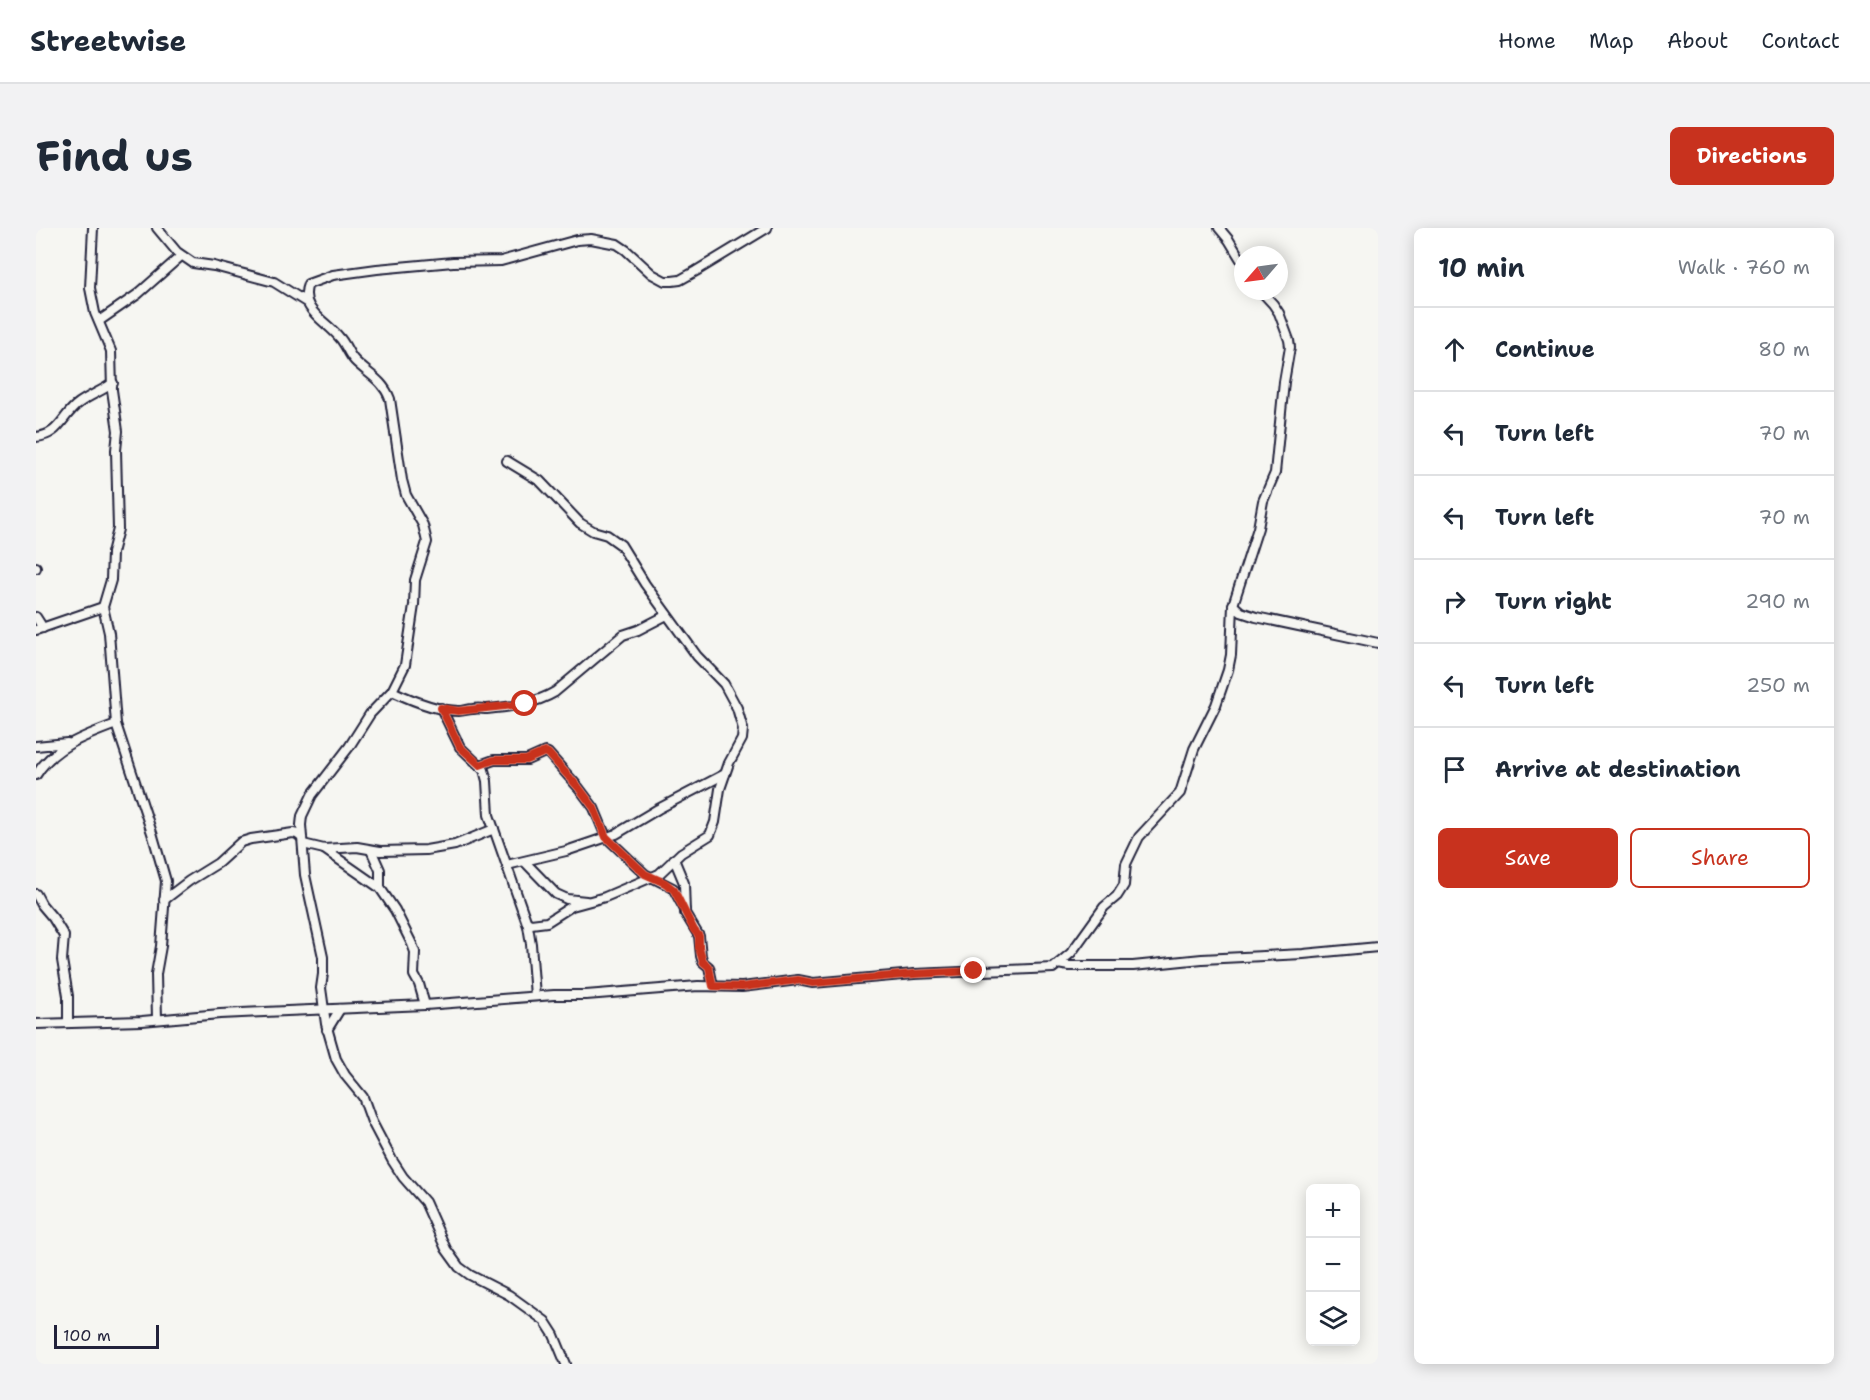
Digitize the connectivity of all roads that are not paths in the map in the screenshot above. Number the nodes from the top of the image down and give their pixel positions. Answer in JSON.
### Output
{"nodes":[{"id":1,"x":93,"y":228,"type":"edge"},
{"id":2,"x":157,"y":228,"type":"edge"},
{"id":3,"x":767,"y":228,"type":"edge"},
{"id":4,"x":1219,"y":228,"type":"edge"},
{"id":5,"x":1234,"y":248,"type":"edge"},
{"id":6,"x":181,"y":256,"type":"junction"},
{"id":7,"x":1269,"y":300,"type":"edge"},
{"id":8,"x":306,"y":302,"type":"junction"},
{"id":9,"x":99,"y":321,"type":"junction"},
{"id":10,"x":112,"y":383,"type":"junction"},
{"id":11,"x":36,"y":437,"type":"edge"},
{"id":12,"x":507,"y":461,"type":"dead end"},
{"id":13,"x":1233,"y":605,"type":"junction"},
{"id":14,"x":103,"y":607,"type":"junction"},
{"id":15,"x":667,"y":615,"type":"junction"},
{"id":16,"x":36,"y":617,"type":"edge"},
{"id":17,"x":40,"y":629,"type":"edge"},
{"id":18,"x":1378,"y":643,"type":"edge"},
{"id":19,"x":392,"y":691,"type":"junction"},
{"id":20,"x":441,"y":708,"type":"junction"},
{"id":21,"x":116,"y":724,"type":"junction"},
{"id":22,"x":69,"y":743,"type":"junction"},
{"id":23,"x":36,"y":746,"type":"edge"},
{"id":24,"x":480,"y":765,"type":"junction"},
{"id":25,"x":725,"y":774,"type":"junction"},
{"id":26,"x":36,"y":775,"type":"edge"},
{"id":27,"x":494,"y":829,"type":"junction"},
{"id":28,"x":606,"y":837,"type":"junction"},
{"id":29,"x":302,"y":841,"type":"junction"},
{"id":30,"x":324,"y":849,"type":"junction"},
{"id":31,"x":371,"y":850,"type":"junction"},
{"id":32,"x":674,"y":859,"type":"junction"},
{"id":33,"x":525,"y":862,"type":"junction"},
{"id":34,"x":507,"y":865,"type":"junction"},
{"id":35,"x":651,"y":878,"type":"junction"},
{"id":36,"x":380,"y":888,"type":"junction"},
{"id":37,"x":36,"y":894,"type":"edge"},
{"id":38,"x":164,"y":900,"type":"junction"},
{"id":39,"x":591,"y":901,"type":"junction"},
{"id":40,"x":685,"y":910,"type":"junction"},
{"id":41,"x":527,"y":922,"type":"junction"},
{"id":42,"x":1378,"y":947,"type":"edge"},
{"id":43,"x":1071,"y":953,"type":"junction"},
{"id":44,"x":1058,"y":964,"type":"junction"},
{"id":45,"x":1070,"y":966,"type":"junction"},
{"id":46,"x":713,"y":986,"type":"junction"},
{"id":47,"x":535,"y":996,"type":"junction"},
{"id":48,"x":425,"y":1005,"type":"junction"},
{"id":49,"x":339,"y":1009,"type":"junction"},
{"id":50,"x":324,"y":1010,"type":"junction"},
{"id":51,"x":157,"y":1019,"type":"junction"},
{"id":52,"x":68,"y":1022,"type":"junction"},
{"id":53,"x":36,"y":1024,"type":"edge"},
{"id":54,"x":327,"y":1030,"type":"junction"},
{"id":55,"x":566,"y":1364,"type":"edge"}],
"edges":[{"from":1,"to":9,"type":"street"},
{"from":2,"to":6,"type":"street"},
{"from":3,"to":8,"type":"street"},
{"from":4,"to":5,"type":"street"},
{"from":6,"to":8,"type":"street"},
{"from":6,"to":9,"type":"street"},
{"from":7,"to":13,"type":"street"},
{"from":8,"to":19,"type":"street"},
{"from":9,"to":10,"type":"street"},
{"from":10,"to":11,"type":"street"},
{"from":10,"to":14,"type":"street"},
{"from":12,"to":15,"type":"street"},
{"from":13,"to":18,"type":"street"},
{"from":13,"to":43,"type":"street"},
{"from":14,"to":17,"type":"street"},
{"from":14,"to":21,"type":"street"},
{"from":15,"to":20,"type":"street"},
{"from":15,"to":25,"type":"street"},
{"from":16,"to":17,"type":"street"},
{"from":19,"to":20,"type":"street"},
{"from":19,"to":29,"type":"street"},
{"from":20,"to":24,"type":"street"},
{"from":21,"to":22,"type":"street"},
{"from":21,"to":38,"type":"street"},
{"from":22,"to":23,"type":"street"},
{"from":22,"to":26,"type":"street"},
{"from":24,"to":27,"type":"street"},
{"from":24,"to":28,"type":"street"},
{"from":25,"to":28,"type":"street"},
{"from":25,"to":32,"type":"street"},
{"from":27,"to":31,"type":"street"},
{"from":27,"to":34,"type":"street"},
{"from":28,"to":33,"type":"street"},
{"from":28,"to":35,"type":"street"},
{"from":29,"to":30,"type":"street"},
{"from":29,"to":38,"type":"street"},
{"from":29,"to":50,"type":"street"},
{"from":30,"to":31,"type":"street"},
{"from":30,"to":36,"type":"street"},
{"from":31,"to":36,"type":"street"},
{"from":32,"to":35,"type":"street"},
{"from":32,"to":40,"type":"street"},
{"from":33,"to":34,"type":"street"},
{"from":33,"to":39,"type":"street"},
{"from":34,"to":41,"type":"street"},
{"from":35,"to":39,"type":"street"},
{"from":35,"to":40,"type":"street"},
{"from":36,"to":48,"type":"street"},
{"from":37,"to":52,"type":"street"},
{"from":38,"to":51,"type":"street"},
{"from":39,"to":41,"type":"street"},
{"from":40,"to":46,"type":"street"},
{"from":41,"to":47,"type":"street"},
{"from":42,"to":45,"type":"street"},
{"from":43,"to":44,"type":"street"},
{"from":43,"to":45,"type":"street"},
{"from":44,"to":45,"type":"street"},
{"from":44,"to":46,"type":"street"},
{"from":46,"to":47,"type":"street"},
{"from":47,"to":48,"type":"street"},
{"from":48,"to":49,"type":"street"},
{"from":49,"to":50,"type":"street"},
{"from":49,"to":54,"type":"street"},
{"from":50,"to":51,"type":"street"},
{"from":50,"to":54,"type":"street"},
{"from":51,"to":52,"type":"street"},
{"from":52,"to":53,"type":"street"},
{"from":54,"to":55,"type":"street"}]}
